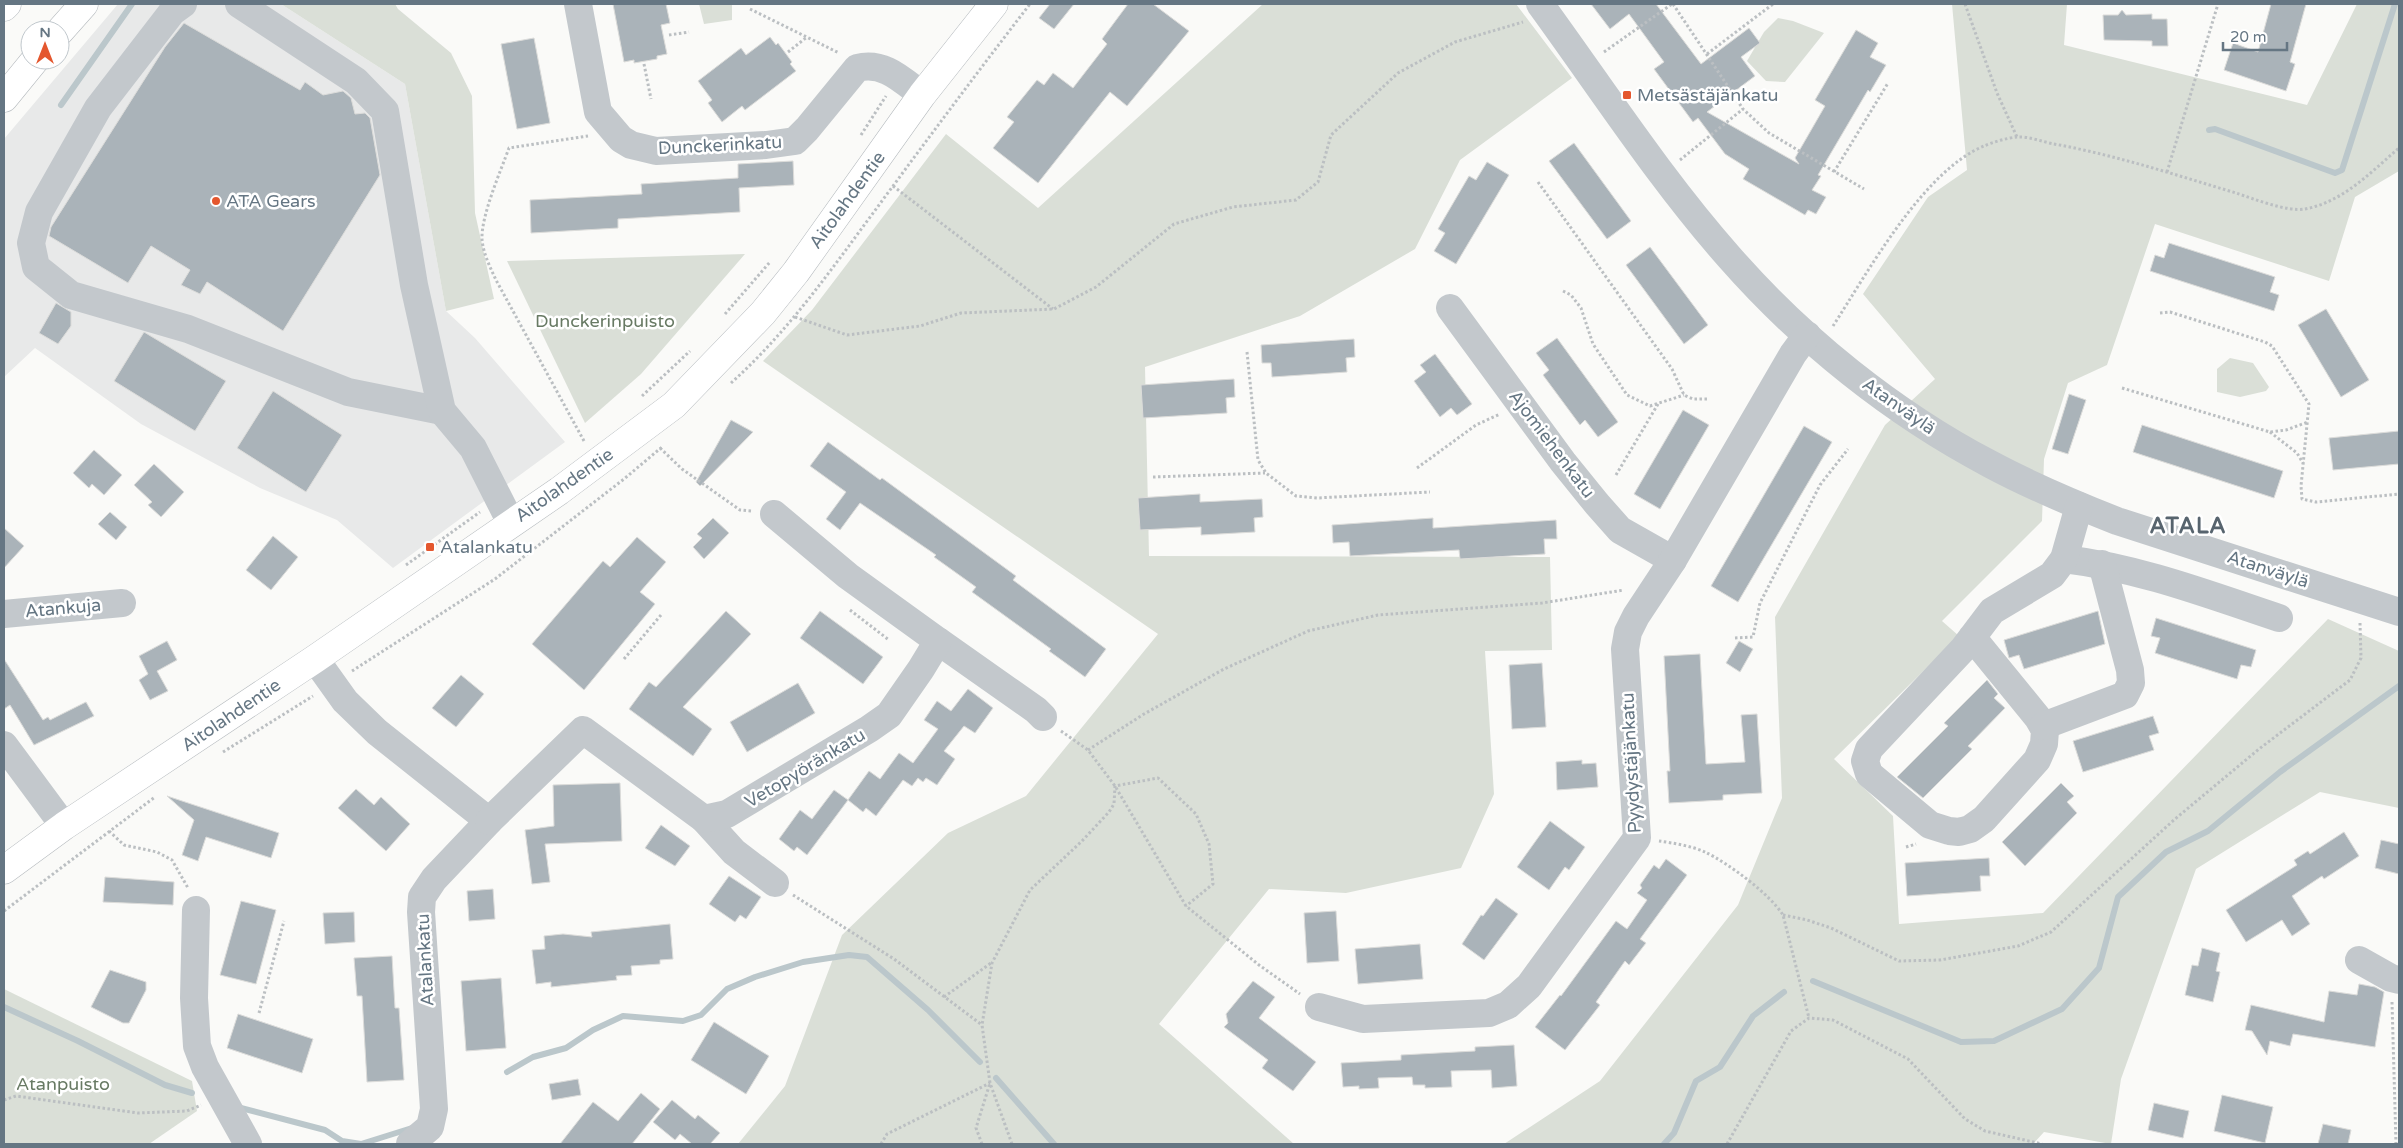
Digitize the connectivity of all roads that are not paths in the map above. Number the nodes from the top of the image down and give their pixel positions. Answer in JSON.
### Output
{"nodes":[{"id":1,"x":7,"y":4,"type":"edge"},
{"id":2,"x":84,"y":4,"type":"edge"},
{"id":3,"x":183,"y":4,"type":"edge"},
{"id":4,"x":239,"y":4,"type":"edge"},
{"id":5,"x":578,"y":4,"type":"edge"},
{"id":6,"x":994,"y":4,"type":"edge"},
{"id":7,"x":4,"y":7,"type":"edge"},
{"id":8,"x":1533,"y":13,"type":"edge"},
{"id":9,"x":70,"y":20,"type":"edge"},
{"id":10,"x":27,"y":70,"type":"edge"},
{"id":11,"x":922,"y":95,"type":"junction"},
{"id":12,"x":4,"y":98,"type":"edge"},
{"id":13,"x":1450,"y":308,"type":"dead end"},
{"id":14,"x":1819,"y":333,"type":"junction"},
{"id":15,"x":442,"y":411,"type":"junction"},
{"id":16,"x":2079,"y":506,"type":"junction"},
{"id":17,"x":505,"y":511,"type":"junction"},
{"id":18,"x":774,"y":514,"type":"road end"},
{"id":19,"x":2064,"y":559,"type":"junction"},
{"id":20,"x":1673,"y":560,"type":"junction"},
{"id":21,"x":2102,"y":564,"type":"junction"},
{"id":22,"x":122,"y":602,"type":"dead end"},
{"id":23,"x":2399,"y":612,"type":"edge"},
{"id":24,"x":4,"y":614,"type":"edge"},
{"id":25,"x":2279,"y":618,"type":"dead end"},
{"id":26,"x":1972,"y":637,"type":"junction"},
{"id":27,"x":938,"y":640,"type":"junction"},
{"id":28,"x":315,"y":659,"type":"junction"},
{"id":29,"x":1042,"y":717,"type":"road end"},
{"id":30,"x":2043,"y":726,"type":"junction"},
{"id":31,"x":4,"y":745,"type":"edge"},
{"id":32,"x":704,"y":819,"type":"junction"},
{"id":33,"x":489,"y":821,"type":"junction"},
{"id":34,"x":64,"y":826,"type":"junction"},
{"id":35,"x":4,"y":870,"type":"edge"},
{"id":36,"x":775,"y":883,"type":"road end"},
{"id":37,"x":196,"y":910,"type":"road end"},
{"id":38,"x":2359,"y":960,"type":"dead end"},
{"id":39,"x":2395,"y":979,"type":"edge"},
{"id":40,"x":1319,"y":1007,"type":"road end"},
{"id":41,"x":248,"y":1144,"type":"edge"},
{"id":42,"x":410,"y":1144,"type":"edge"}],
"edges":[{"from":1,"to":7,"type":"main road"},
{"from":2,"to":9,"type":"main road"},
{"from":3,"to":15,"type":"street"},
{"from":4,"to":15,"type":"street"},
{"from":5,"to":11,"type":"street","name":"Dunckerinkatu"},
{"from":6,"to":11,"type":"main road","name":"Aitolahdentie"},
{"from":8,"to":14,"type":"street","name":"Atanväylä"},
{"from":10,"to":12,"type":"main road"},
{"from":11,"to":17,"type":"main road","name":"Aitolahdentie"},
{"from":13,"to":20,"type":"street","name":"Ajomiehenkatu"},
{"from":14,"to":16,"type":"street","name":"Atanväylä"},
{"from":14,"to":20,"type":"street","name":"Pyydystäjänkatu"},
{"from":15,"to":17,"type":"street"},
{"from":16,"to":19,"type":"street"},
{"from":16,"to":23,"type":"street","name":"Atanväylä"},
{"from":17,"to":28,"type":"main road","name":"Aitolahdentie"},
{"from":18,"to":27,"type":"street"},
{"from":19,"to":21,"type":"street"},
{"from":19,"to":26,"type":"street"},
{"from":20,"to":40,"type":"street","name":"Pyydystäjänkatu"},
{"from":21,"to":25,"type":"street"},
{"from":21,"to":30,"type":"street"},
{"from":22,"to":24,"type":"street","name":"Atankuja"},
{"from":26,"to":30,"type":"street"},
{"from":26,"to":30,"type":"street"},
{"from":27,"to":29,"type":"street"},
{"from":27,"to":32,"type":"street","name":"Vetopyöränkatu"},
{"from":28,"to":33,"type":"street"},
{"from":28,"to":34,"type":"main road","name":"Aitolahdentie"},
{"from":31,"to":34,"type":"street"},
{"from":32,"to":33,"type":"street"},
{"from":32,"to":36,"type":"street"},
{"from":33,"to":42,"type":"street","name":"Atalankatu"},
{"from":34,"to":35,"type":"main road","name":"Aitolahdentie"},
{"from":37,"to":41,"type":"street"},
{"from":38,"to":39,"type":"street"}]}
